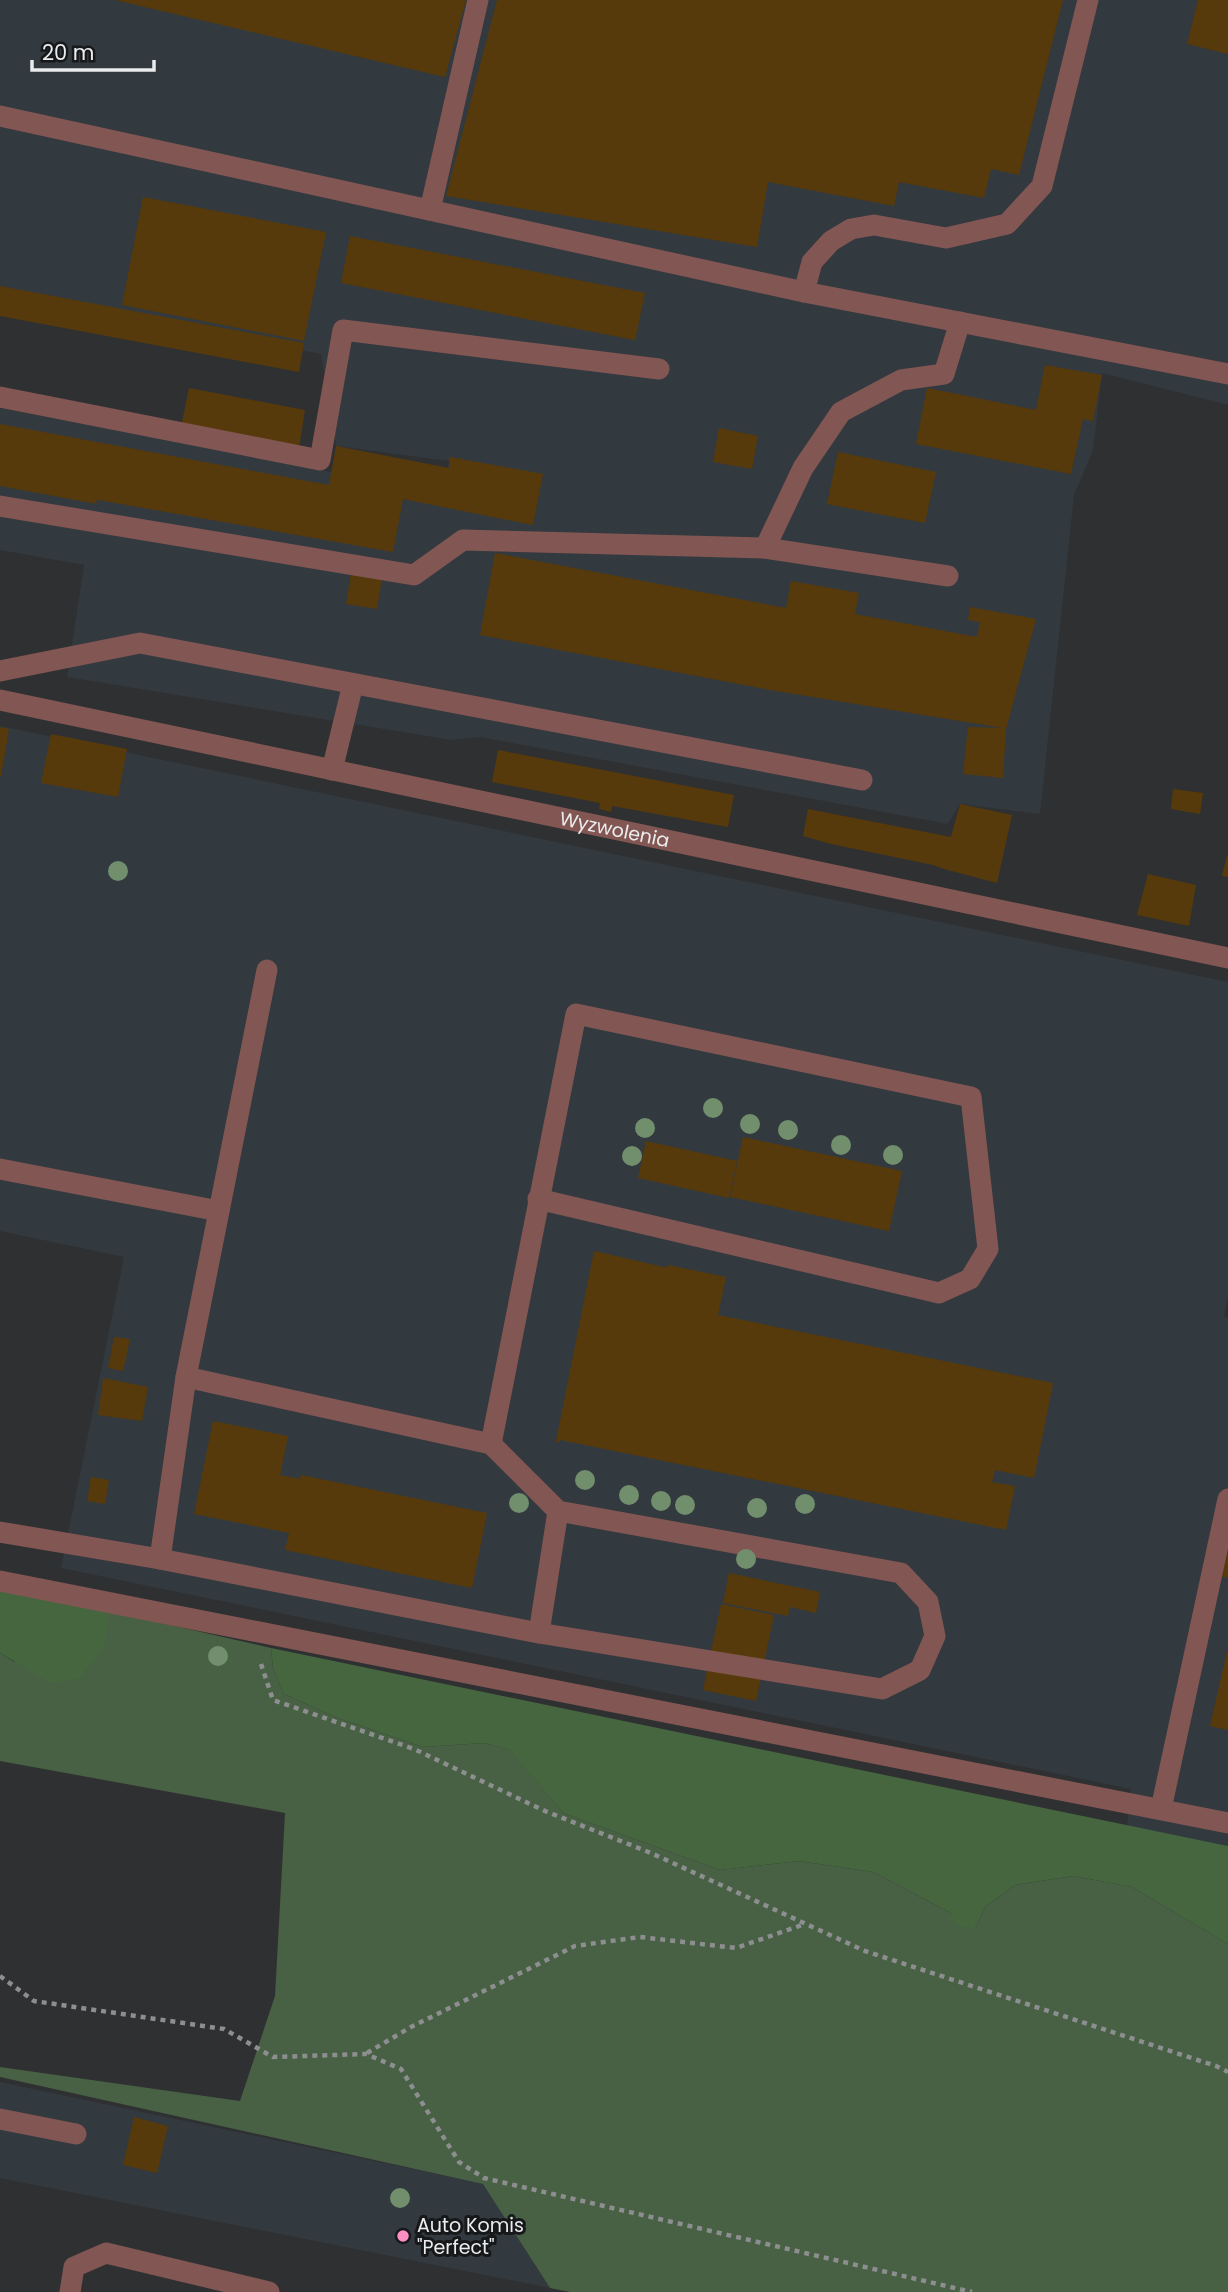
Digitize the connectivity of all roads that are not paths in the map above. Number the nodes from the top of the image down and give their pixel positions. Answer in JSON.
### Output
{"nodes":[{"id":1,"x":478,"y":0,"type":"edge"},
{"id":2,"x":1088,"y":0,"type":"edge"},
{"id":3,"x":0,"y":116,"type":"edge"},
{"id":4,"x":430,"y":210,"type":"junction"},
{"id":5,"x":804,"y":292,"type":"junction"},
{"id":6,"x":960,"y":323,"type":"junction"},
{"id":7,"x":659,"y":369,"type":"dead end"},
{"id":8,"x":1228,"y":374,"type":"edge"},
{"id":9,"x":0,"y":397,"type":"edge"},
{"id":10,"x":0,"y":506,"type":"edge"},
{"id":11,"x":765,"y":548,"type":"junction"},
{"id":12,"x":948,"y":576,"type":"dead end"},
{"id":13,"x":0,"y":671,"type":"edge"},
{"id":14,"x":354,"y":684,"type":"junction"},
{"id":15,"x":0,"y":700,"type":"edge"},
{"id":16,"x":332,"y":770,"type":"junction"},
{"id":17,"x":862,"y":780,"type":"dead end"},
{"id":18,"x":1228,"y":958,"type":"edge"},
{"id":19,"x":267,"y":970,"type":"dead end"},
{"id":20,"x":0,"y":1169,"type":"edge"},
{"id":21,"x":538,"y":1199,"type":"junction"},
{"id":22,"x":219,"y":1211,"type":"junction"},
{"id":23,"x":186,"y":1377,"type":"junction"},
{"id":24,"x":491,"y":1444,"type":"junction"},
{"id":25,"x":1228,"y":1499,"type":"edge"},
{"id":26,"x":558,"y":1511,"type":"junction"},
{"id":27,"x":0,"y":1532,"type":"edge"},
{"id":28,"x":160,"y":1559,"type":"junction"},
{"id":29,"x":0,"y":1581,"type":"edge"},
{"id":30,"x":538,"y":1633,"type":"junction"},
{"id":31,"x":1161,"y":1809,"type":"junction"},
{"id":32,"x":1228,"y":1823,"type":"edge"},
{"id":33,"x":0,"y":2119,"type":"edge"},
{"id":34,"x":76,"y":2134,"type":"dead end"},
{"id":35,"x":70,"y":2292,"type":"edge"},
{"id":36,"x":269,"y":2292,"type":"edge"}],
"edges":[{"from":1,"to":4,"type":"street"},
{"from":2,"to":5,"type":"street"},
{"from":3,"to":4,"type":"street"},
{"from":4,"to":5,"type":"street"},
{"from":5,"to":6,"type":"street"},
{"from":6,"to":8,"type":"street"},
{"from":6,"to":11,"type":"street"},
{"from":7,"to":9,"type":"street"},
{"from":10,"to":11,"type":"street"},
{"from":11,"to":12,"type":"street"},
{"from":13,"to":14,"type":"street"},
{"from":14,"to":16,"type":"street"},
{"from":14,"to":17,"type":"street"},
{"from":15,"to":16,"type":"street","name":"Wyzwolenia"},
{"from":16,"to":18,"type":"street","name":"Wyzwolenia"},
{"from":19,"to":22,"type":"street"},
{"from":20,"to":22,"type":"street"},
{"from":21,"to":21,"type":"street"},
{"from":21,"to":24,"type":"street"},
{"from":22,"to":23,"type":"street"},
{"from":23,"to":24,"type":"street"},
{"from":23,"to":28,"type":"street"},
{"from":24,"to":26,"type":"street"},
{"from":25,"to":31,"type":"street"},
{"from":26,"to":30,"type":"street"},
{"from":26,"to":30,"type":"street"},
{"from":27,"to":28,"type":"street"},
{"from":28,"to":30,"type":"street"},
{"from":29,"to":31,"type":"street"},
{"from":31,"to":32,"type":"street"},
{"from":33,"to":34,"type":"street"},
{"from":35,"to":36,"type":"street"}]}
